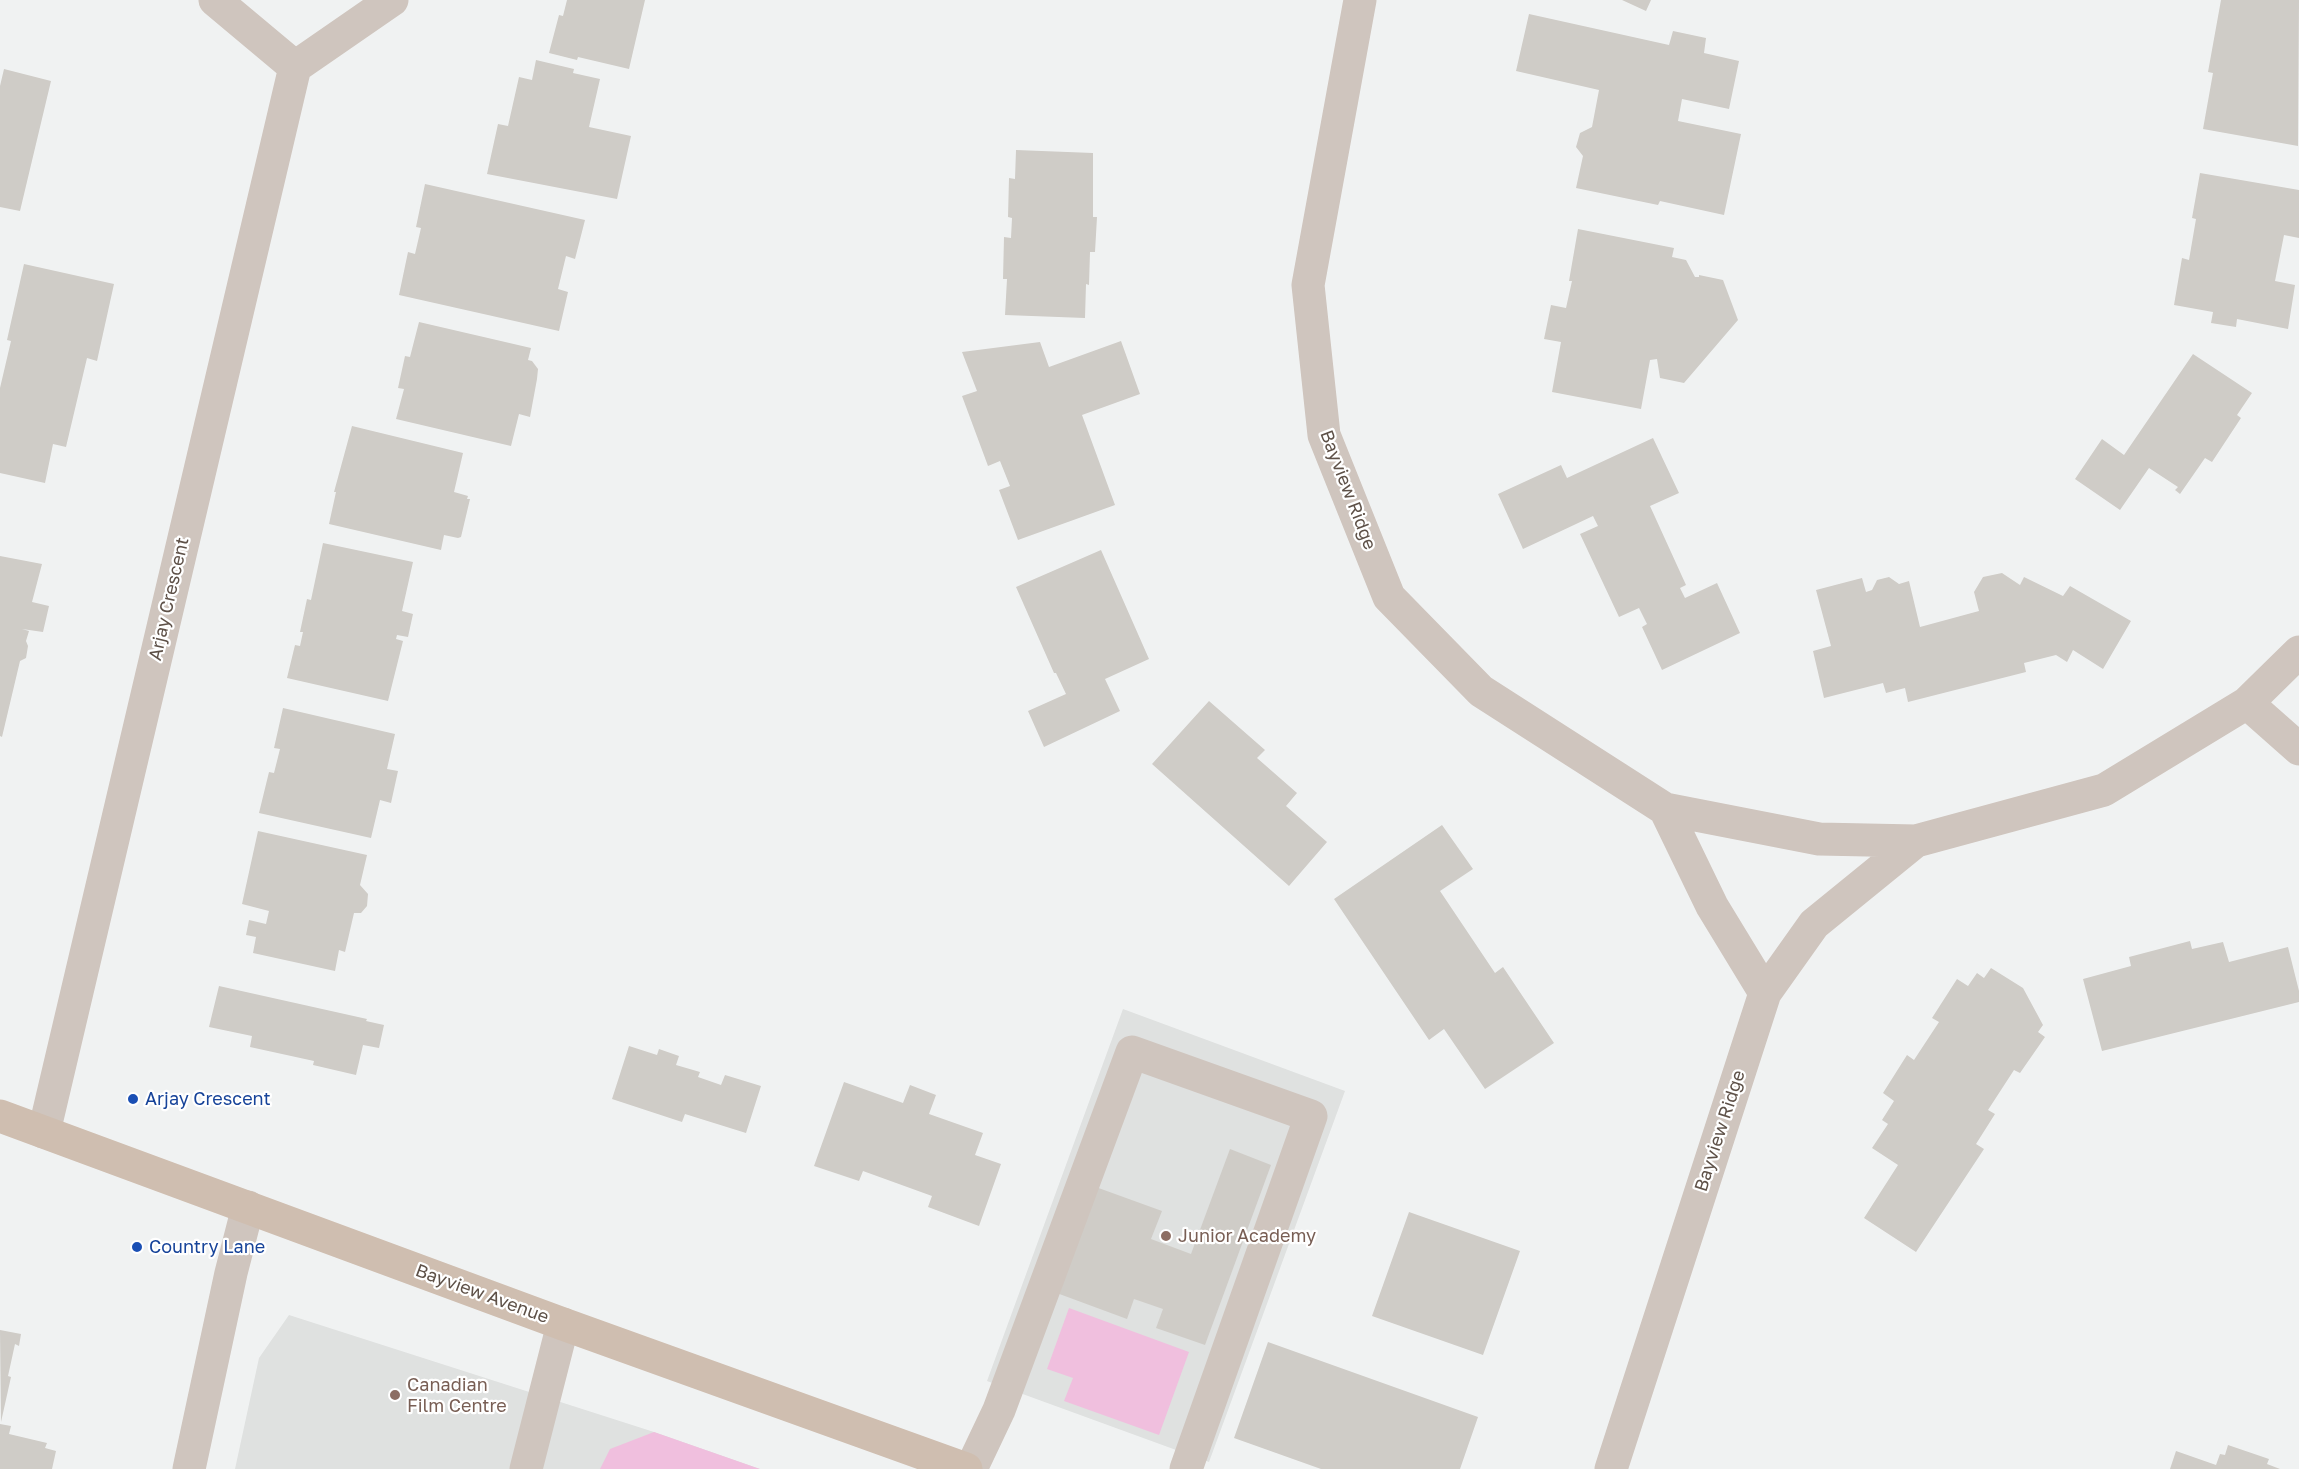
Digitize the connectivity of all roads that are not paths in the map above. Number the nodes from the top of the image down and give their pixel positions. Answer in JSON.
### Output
{"nodes":[{"id":1,"x":215,"y":0,"type":"edge"},
{"id":2,"x":392,"y":0,"type":"edge"},
{"id":3,"x":1360,"y":0,"type":"edge"},
{"id":4,"x":294,"y":67,"type":"junction"},
{"id":5,"x":2299,"y":652,"type":"edge"},
{"id":6,"x":2247,"y":703,"type":"junction"},
{"id":7,"x":2299,"y":748,"type":"edge"},
{"id":8,"x":1665,"y":809,"type":"junction"},
{"id":9,"x":1916,"y":841,"type":"junction"},
{"id":10,"x":1765,"y":993,"type":"junction"},
{"id":11,"x":0,"y":1116,"type":"edge"},
{"id":12,"x":44,"y":1132,"type":"junction"},
{"id":13,"x":248,"y":1207,"type":"junction"},
{"id":14,"x":563,"y":1324,"type":"junction"},
{"id":15,"x":189,"y":1469,"type":"edge"},
{"id":16,"x":526,"y":1469,"type":"edge"},
{"id":17,"x":966,"y":1469,"type":"edge"},
{"id":18,"x":971,"y":1469,"type":"edge"},
{"id":19,"x":1186,"y":1469,"type":"edge"},
{"id":20,"x":1611,"y":1469,"type":"edge"}],
"edges":[{"from":1,"to":4,"type":"street"},
{"from":2,"to":4,"type":"street"},
{"from":3,"to":8,"type":"street","name":"Bayview Ridge"},
{"from":4,"to":12,"type":"street","name":"Arjay Crescent"},
{"from":5,"to":6,"type":"street"},
{"from":6,"to":7,"type":"street"},
{"from":6,"to":9,"type":"street"},
{"from":8,"to":9,"type":"street","name":"Bayview Ridge"},
{"from":8,"to":10,"type":"street"},
{"from":9,"to":10,"type":"street","name":"Bayview Ridge"},
{"from":10,"to":20,"type":"street","name":"Bayview Ridge"},
{"from":11,"to":12,"type":"main road","name":"Bayview Avenue"},
{"from":12,"to":13,"type":"main road","name":"Bayview Avenue"},
{"from":13,"to":14,"type":"main road","name":"Bayview Avenue"},
{"from":13,"to":15,"type":"street"},
{"from":14,"to":16,"type":"street"},
{"from":14,"to":17,"type":"main road","name":"Bayview Avenue"},
{"from":18,"to":19,"type":"street"}]}
